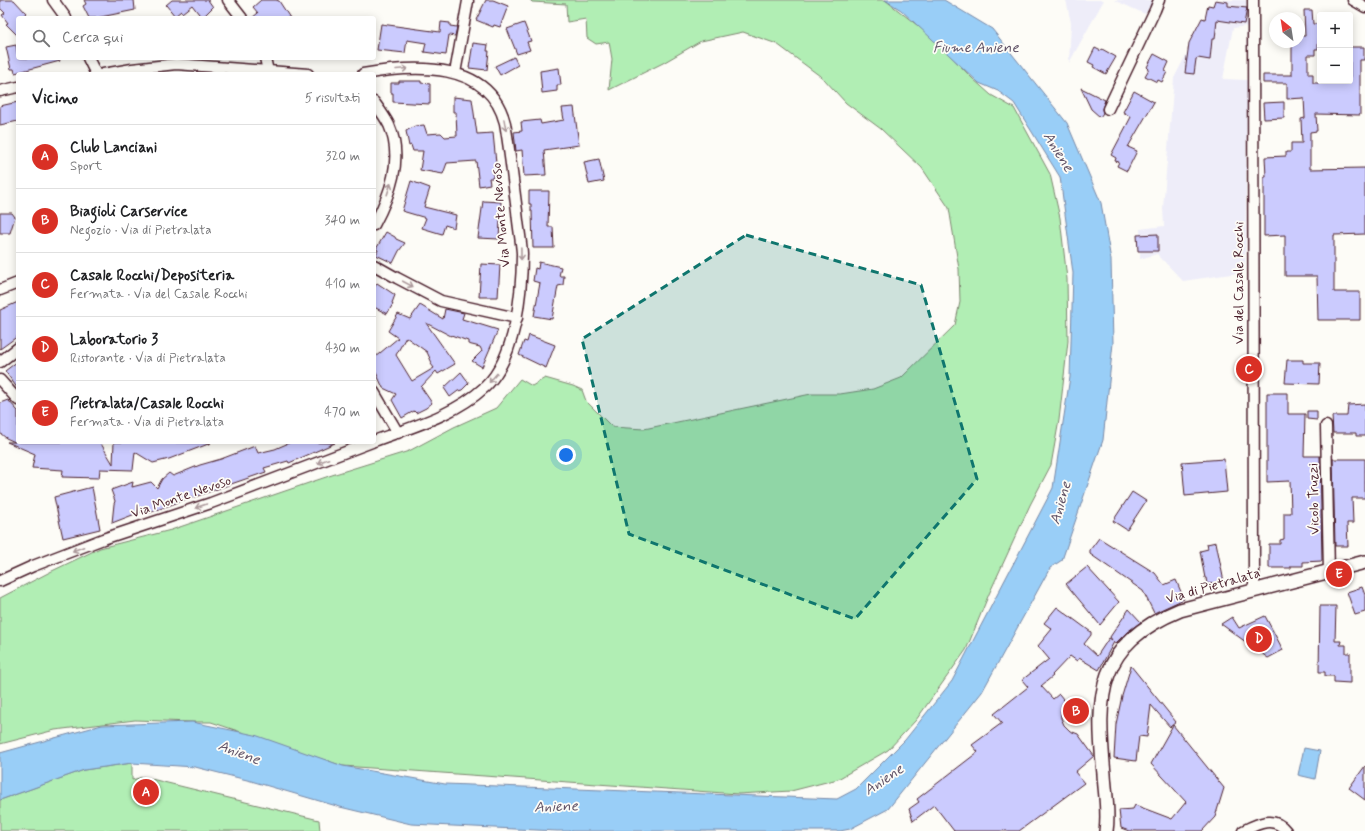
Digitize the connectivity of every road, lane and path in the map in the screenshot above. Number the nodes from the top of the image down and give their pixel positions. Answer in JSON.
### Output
{"nodes":[{"id":1,"x":53,"y":0,"type":"edge"},
{"id":2,"x":228,"y":0,"type":"edge"},
{"id":3,"x":1159,"y":0,"type":"edge"},
{"id":4,"x":1253,"y":0,"type":"edge"},
{"id":5,"x":1353,"y":0,"type":"edge"},
{"id":6,"x":468,"y":1,"type":"edge"},
{"id":7,"x":1365,"y":7,"type":"edge"},
{"id":8,"x":65,"y":16,"type":"edge"},
{"id":9,"x":240,"y":16,"type":"edge"},
{"id":10,"x":89,"y":60,"type":"edge"},
{"id":11,"x":265,"y":60,"type":"edge"},
{"id":12,"x":268,"y":71,"type":"junction"},
{"id":13,"x":95,"y":72,"type":"edge"},
{"id":14,"x":115,"y":72,"type":"edge"},
{"id":15,"x":281,"y":72,"type":"edge"},
{"id":16,"x":376,"y":72,"type":"edge"},
{"id":17,"x":455,"y":74,"type":"junction"},
{"id":18,"x":16,"y":87,"type":"edge"},
{"id":19,"x":0,"y":91,"type":"edge"},
{"id":20,"x":376,"y":105,"type":"edge"},
{"id":21,"x":1108,"y":109,"type":"dead end"},
{"id":22,"x":376,"y":220,"type":"edge"},
{"id":23,"x":376,"y":266,"type":"edge"},
{"id":24,"x":16,"y":284,"type":"edge"},
{"id":25,"x":0,"y":290,"type":"edge"},
{"id":26,"x":517,"y":318,"type":"junction"},
{"id":27,"x":16,"y":350,"type":"edge"},
{"id":28,"x":0,"y":362,"type":"edge"},
{"id":29,"x":0,"y":380,"type":"edge"},
{"id":30,"x":376,"y":395,"type":"edge"},
{"id":31,"x":16,"y":398,"type":"edge"},
{"id":32,"x":1326,"y":426,"type":"dead end"},
{"id":33,"x":398,"y":433,"type":"junction"},
{"id":34,"x":376,"y":441,"type":"edge"},
{"id":35,"x":368,"y":444,"type":"edge"},
{"id":36,"x":1365,"y":562,"type":"edge"},
{"id":37,"x":1329,"y":572,"type":"junction"},
{"id":38,"x":0,"y":581,"type":"edge"},
{"id":39,"x":1254,"y":591,"type":"junction"},
{"id":40,"x":1106,"y":831,"type":"edge"},
{"id":41,"x":1243,"y":831,"type":"edge"},
{"id":42,"x":1286,"y":831,"type":"edge"}],
"edges":[{"from":1,"to":8,"type":"street"},
{"from":2,"to":9,"type":"street"},
{"from":3,"to":21,"type":"street"},
{"from":4,"to":39,"type":"street","name":"Via del Casale Rocchi"},
{"from":5,"to":7,"type":"street"},
{"from":6,"to":17,"type":"street"},
{"from":10,"to":13,"type":"street"},
{"from":11,"to":12,"type":"street"},
{"from":12,"to":14,"type":"street"},
{"from":12,"to":15,"type":"street"},
{"from":16,"to":17,"type":"street","name":"Via Monte Nevoso","one_way":true},
{"from":17,"to":26,"type":"street","name":"Via Monte Nevoso","one_way":true},
{"from":18,"to":19,"type":"street"},
{"from":22,"to":20,"type":"street","one_way":true},
{"from":23,"to":26,"type":"street","one_way":true},
{"from":24,"to":25,"type":"street"},
{"from":26,"to":33,"type":"street","name":"Via Monte Nevoso","one_way":true},
{"from":27,"to":28,"type":"street"},
{"from":29,"to":31,"type":"street"},
{"from":30,"to":33,"type":"street"},
{"from":32,"to":37,"type":"street","name":"Vicolo Truzzi"},
{"from":33,"to":34,"type":"street","name":"Via Monte Nevoso"},
{"from":35,"to":38,"type":"street","name":"Via Monte Nevoso","one_way":true},
{"from":36,"to":37,"type":"street","name":"Via di Pietralata"},
{"from":37,"to":39,"type":"street","name":"Via di Pietralata"},
{"from":39,"to":40,"type":"street","name":"Via di Pietralata"},
{"from":41,"to":42,"type":"street"}]}
